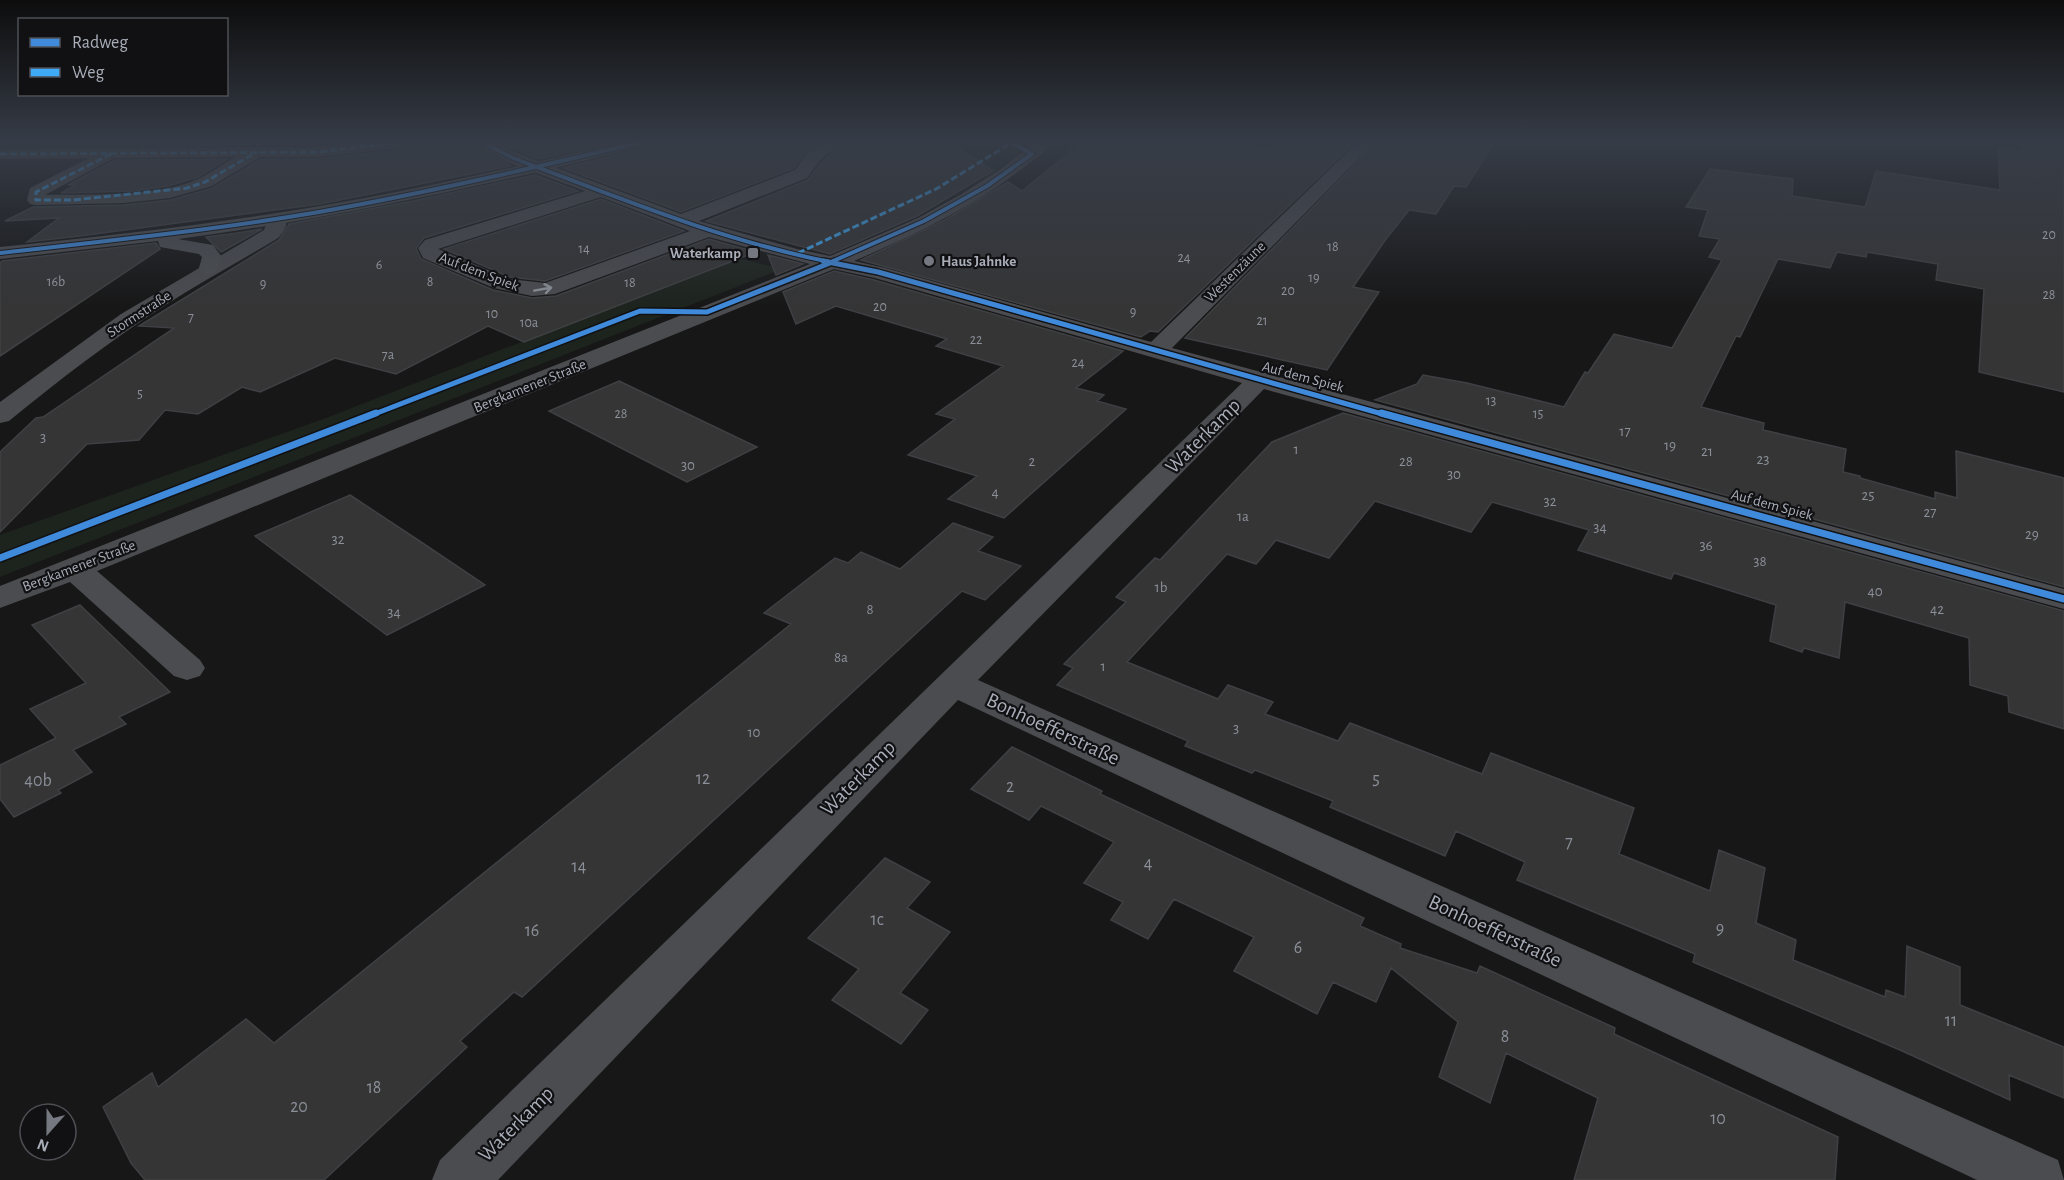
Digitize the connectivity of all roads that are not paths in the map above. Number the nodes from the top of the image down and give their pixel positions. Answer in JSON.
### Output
{"nodes":[{"id":1,"x":36,"y":198,"type":"edge"},
{"id":2,"x":83,"y":198,"type":"edge"},
{"id":3,"x":382,"y":198,"type":"edge"},
{"id":4,"x":580,"y":198,"type":"edge"},
{"id":5,"x":623,"y":198,"type":"edge"},
{"id":6,"x":740,"y":198,"type":"edge"},
{"id":7,"x":966,"y":198,"type":"edge"},
{"id":8,"x":1310,"y":198,"type":"edge"},
{"id":9,"x":277,"y":219,"type":"junction"},
{"id":10,"x":684,"y":220,"type":"junction"},
{"id":11,"x":708,"y":231,"type":"junction"},
{"id":12,"x":118,"y":241,"type":"junction"},
{"id":13,"x":0,"y":253,"type":"edge"},
{"id":14,"x":832,"y":262,"type":"junction"},
{"id":15,"x":209,"y":268,"type":"junction"},
{"id":16,"x":1156,"y":351,"type":"junction"},
{"id":17,"x":1259,"y":380,"type":"junction"},
{"id":18,"x":0,"y":416,"type":"edge"},
{"id":19,"x":74,"y":568,"type":"junction"},
{"id":20,"x":0,"y":598,"type":"edge"},
{"id":21,"x":2064,"y":599,"type":"edge"},
{"id":22,"x":187,"y":668,"type":"dead end"},
{"id":23,"x":953,"y":683,"type":"junction"},
{"id":24,"x":460,"y":1180,"type":"edge"},
{"id":25,"x":2038,"y":1180,"type":"edge"}],
"edges":[{"from":1,"to":2,"type":"street"},
{"from":3,"to":9,"type":"main road"},
{"from":4,"to":11,"type":"street","name":"Auf dem Spiek","one_way":true},
{"from":5,"to":10,"type":"street","name":"Auf dem Spiek"},
{"from":6,"to":10,"type":"street"},
{"from":7,"to":14,"type":"street","name":"Bergkamener Straße"},
{"from":8,"to":16,"type":"street","name":"Westenzäune"},
{"from":9,"to":12,"type":"main road"},
{"from":9,"to":15,"type":"street","name":"Stormstraße"},
{"from":10,"to":11,"type":"street","name":"Auf dem Spiek"},
{"from":11,"to":14,"type":"street","name":"Auf dem Spiek"},
{"from":12,"to":13,"type":"main road"},
{"from":12,"to":15,"type":"main road"},
{"from":14,"to":16,"type":"street","name":"Auf dem Spiek"},
{"from":14,"to":19,"type":"street","name":"Bergkamener Straße"},
{"from":15,"to":18,"type":"street","name":"Stormstraße"},
{"from":16,"to":17,"type":"street","name":"Auf dem Spiek"},
{"from":17,"to":21,"type":"street","name":"Auf dem Spiek"},
{"from":17,"to":23,"type":"street","name":"Waterkamp"},
{"from":19,"to":20,"type":"street","name":"Bergkamener Straße"},
{"from":19,"to":22,"type":"street"},
{"from":23,"to":24,"type":"street","name":"Waterkamp"},
{"from":23,"to":25,"type":"street","name":"Bonhoefferstraße"}]}
